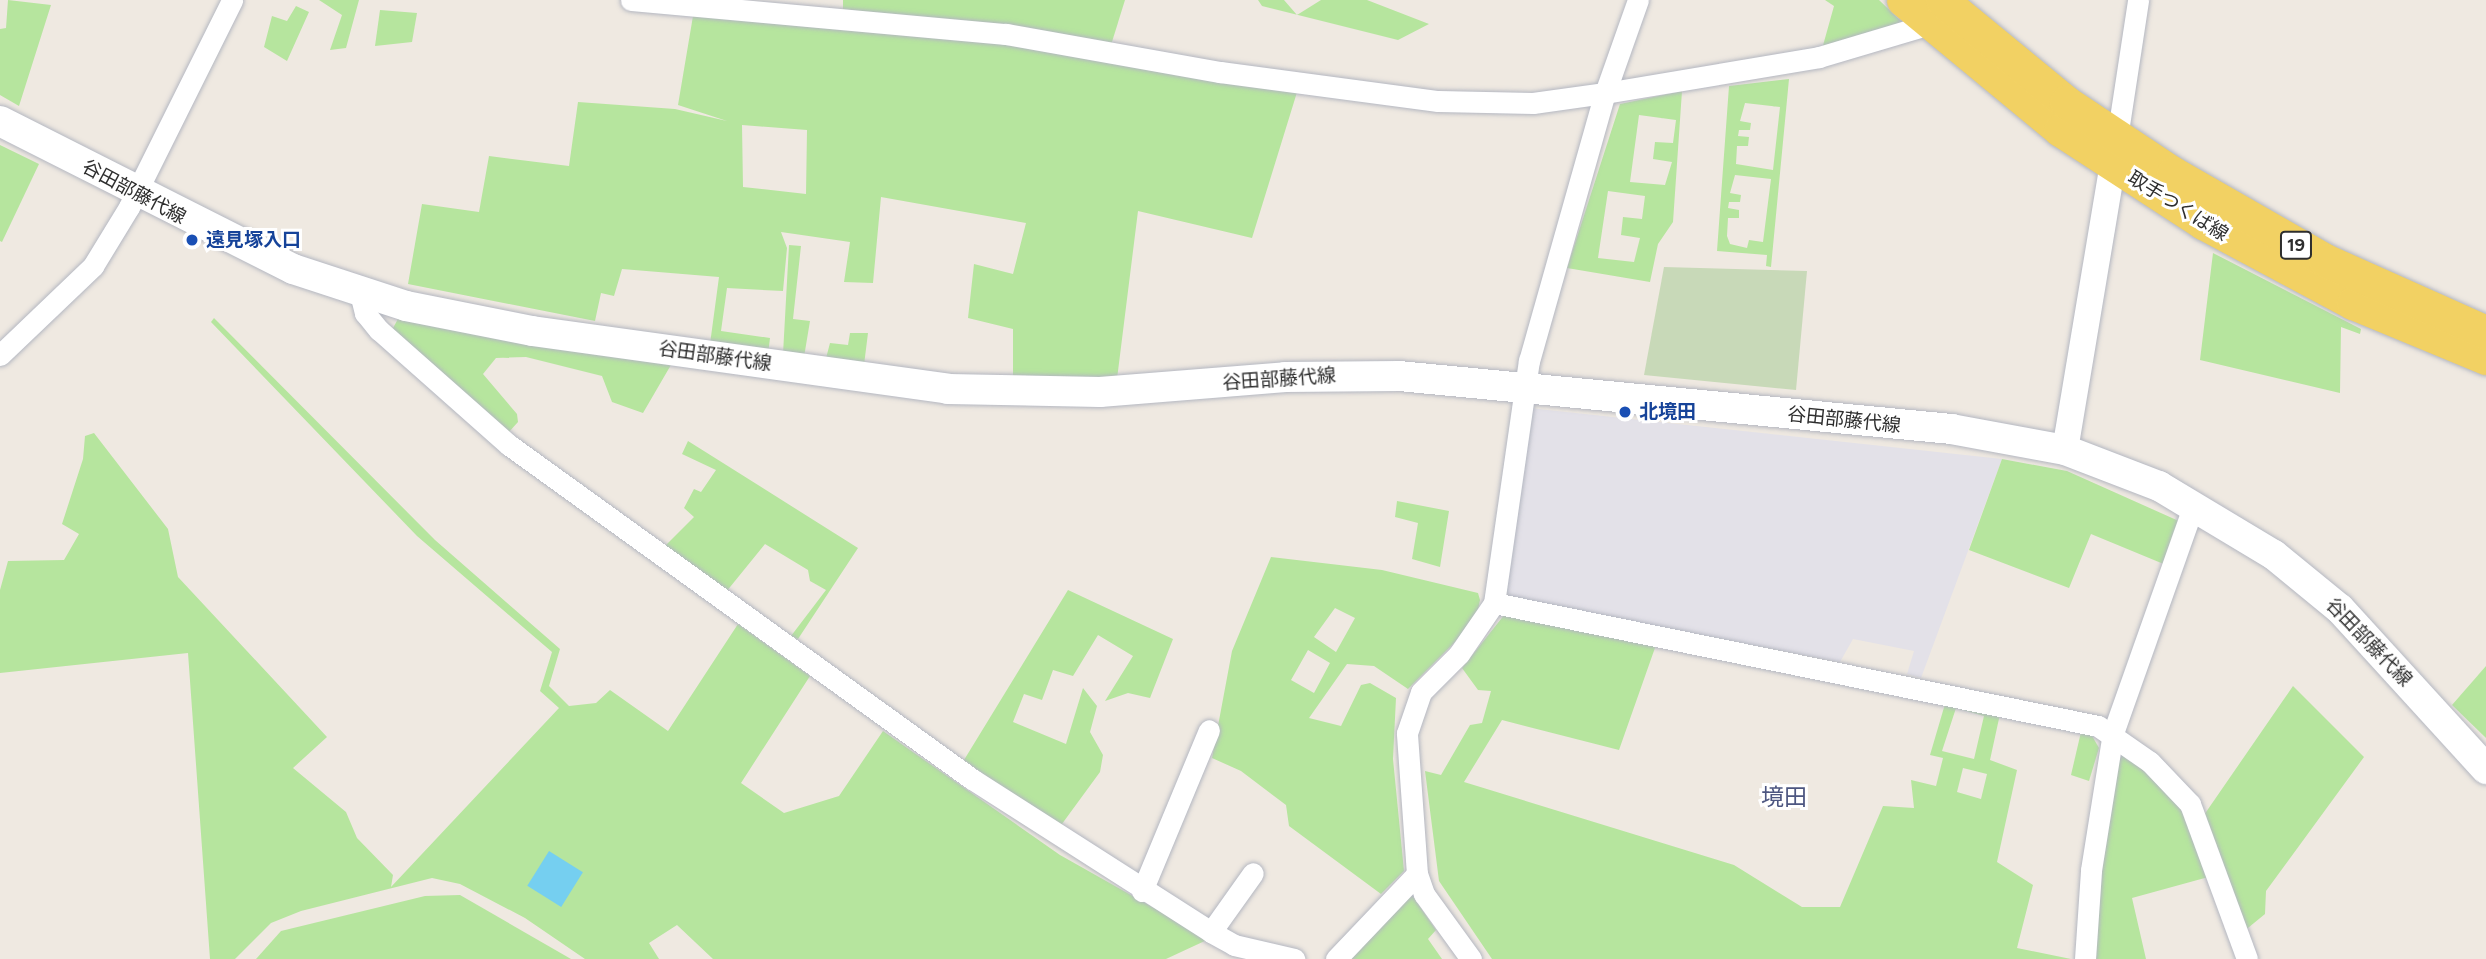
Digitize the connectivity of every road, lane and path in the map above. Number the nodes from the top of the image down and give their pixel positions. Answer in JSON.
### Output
{"nodes":[{"id":1,"x":232,"y":0,"type":"edge"},
{"id":2,"x":631,"y":0,"type":"edge"},
{"id":3,"x":1638,"y":0,"type":"edge"},
{"id":4,"x":1903,"y":0,"type":"edge"},
{"id":5,"x":2137,"y":0,"type":"edge"},
{"id":6,"x":1936,"y":12,"type":"edge"},
{"id":7,"x":1605,"y":93,"type":"junction"},
{"id":8,"x":0,"y":121,"type":"edge"},
{"id":9,"x":2115,"y":151,"type":"junction"},
{"id":10,"x":135,"y":193,"type":"junction"},
{"id":11,"x":360,"y":293,"type":"junction"},
{"id":12,"x":2486,"y":332,"type":"edge"},
{"id":13,"x":0,"y":355,"type":"edge"},
{"id":14,"x":2486,"y":359,"type":"edge"},
{"id":15,"x":1523,"y":388,"type":"junction"},
{"id":16,"x":2065,"y":450,"type":"junction"},
{"id":17,"x":2194,"y":504,"type":"junction"},
{"id":18,"x":1494,"y":603,"type":"junction"},
{"id":19,"x":1209,"y":730,"type":"dead end"},
{"id":20,"x":2113,"y":733,"type":"junction"},
{"id":21,"x":2486,"y":769,"type":"edge"},
{"id":22,"x":1252,"y":873,"type":"dead end"},
{"id":23,"x":1417,"y":874,"type":"junction"},
{"id":24,"x":1142,"y":891,"type":"junction"},
{"id":25,"x":1211,"y":932,"type":"junction"},
{"id":26,"x":1294,"y":959,"type":"edge"},
{"id":27,"x":1336,"y":959,"type":"edge"},
{"id":28,"x":1471,"y":959,"type":"edge"},
{"id":29,"x":2085,"y":959,"type":"edge"},
{"id":30,"x":2246,"y":959,"type":"edge"}],
"edges":[{"from":1,"to":10,"type":"street"},
{"from":2,"to":7,"type":"street"},
{"from":3,"to":7,"type":"street"},
{"from":4,"to":6,"type":"main road","name":"取手つくば線","number":"19"},
{"from":5,"to":9,"type":"street"},
{"from":6,"to":7,"type":"street"},
{"from":6,"to":9,"type":"main road","name":"取手つくば線","number":"19"},
{"from":7,"to":15,"type":"street"},
{"from":8,"to":10,"type":"main road","name":"谷田部藤代線"},
{"from":9,"to":12,"type":"main road","name":"取手つくば線","number":"19"},
{"from":9,"to":14,"type":"main road","name":"取手つくば線","number":"19"},
{"from":9,"to":16,"type":"street"},
{"from":10,"to":11,"type":"main road","name":"谷田部藤代線"},
{"from":10,"to":13,"type":"street"},
{"from":11,"to":15,"type":"main road","name":"谷田部藤代線"},
{"from":11,"to":24,"type":"street"},
{"from":15,"to":16,"type":"main road","name":"谷田部藤代線"},
{"from":15,"to":18,"type":"street"},
{"from":16,"to":17,"type":"main road","name":"谷田部藤代線"},
{"from":17,"to":20,"type":"street"},
{"from":17,"to":21,"type":"main road","name":"谷田部藤代線"},
{"from":18,"to":20,"type":"street"},
{"from":18,"to":23,"type":"street"},
{"from":19,"to":24,"type":"street"},
{"from":20,"to":29,"type":"street"},
{"from":20,"to":30,"type":"street"},
{"from":22,"to":25,"type":"street"},
{"from":23,"to":27,"type":"street"},
{"from":23,"to":28,"type":"street"},
{"from":24,"to":25,"type":"street"},
{"from":25,"to":26,"type":"street"}]}
